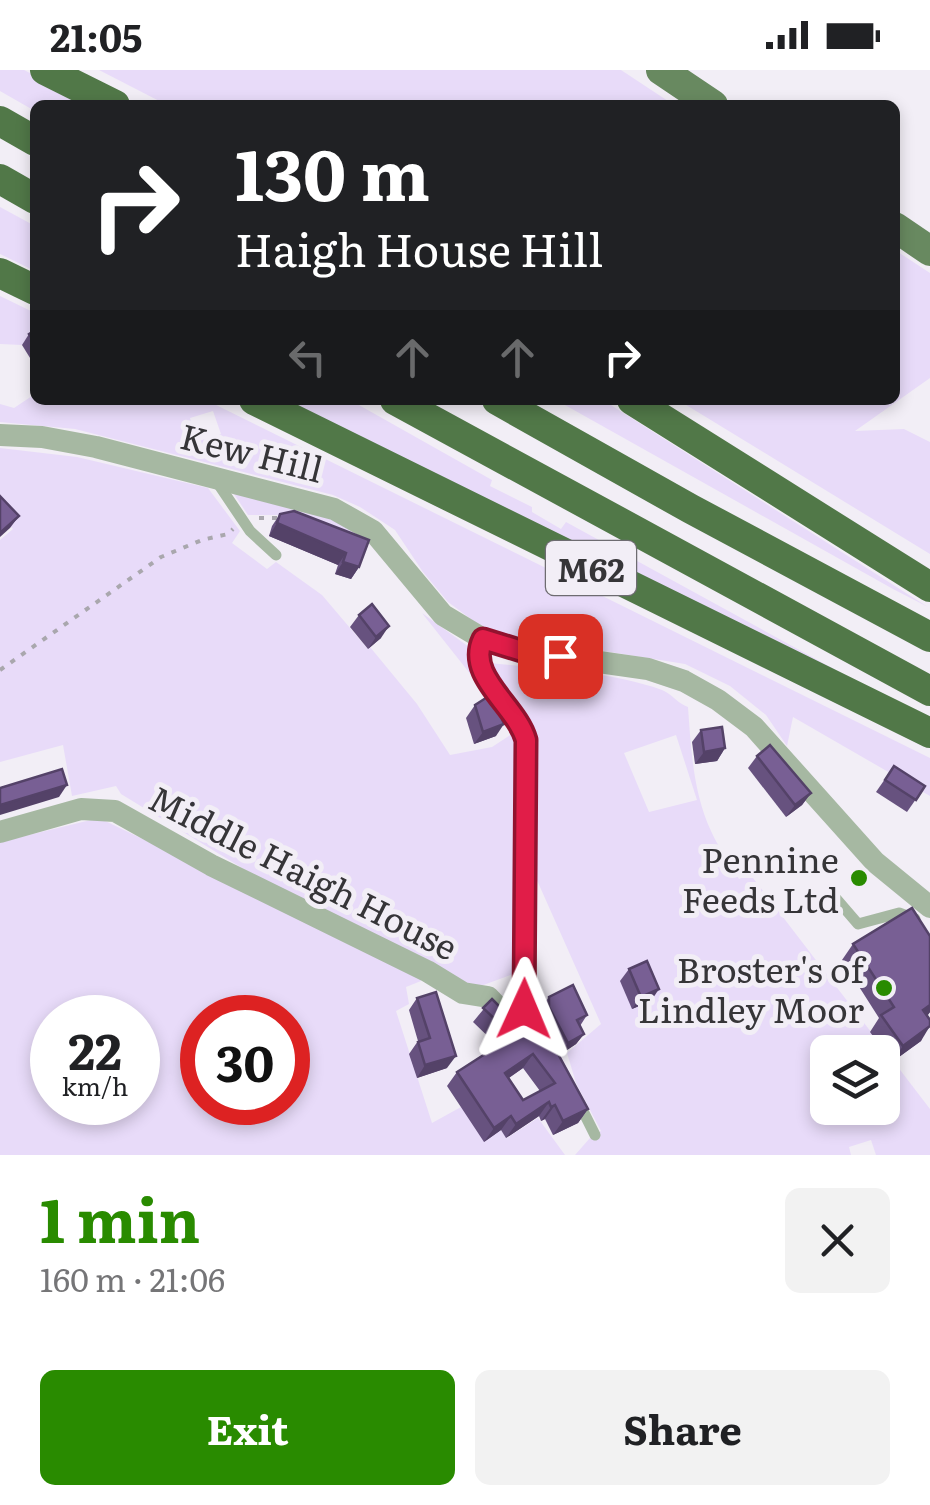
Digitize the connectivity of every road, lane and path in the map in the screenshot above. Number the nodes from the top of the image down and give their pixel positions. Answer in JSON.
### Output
{"nodes":[{"id":1,"x":44,"y":70,"type":"edge"},
{"id":2,"x":661,"y":70,"type":"edge"},
{"id":3,"x":105,"y":100,"type":"edge"},
{"id":4,"x":706,"y":100,"type":"edge"},
{"id":5,"x":0,"y":121,"type":"edge"},
{"id":6,"x":30,"y":137,"type":"edge"},
{"id":7,"x":0,"y":178,"type":"edge"},
{"id":8,"x":30,"y":196,"type":"edge"},
{"id":9,"x":900,"y":230,"type":"edge"},
{"id":10,"x":930,"y":251,"type":"edge"},
{"id":11,"x":0,"y":272,"type":"edge"},
{"id":12,"x":30,"y":287,"type":"edge"},
{"id":13,"x":264,"y":405,"type":"edge"},
{"id":14,"x":404,"y":405,"type":"edge"},
{"id":15,"x":506,"y":405,"type":"edge"},
{"id":16,"x":640,"y":405,"type":"edge"},
{"id":17,"x":0,"y":435,"type":"edge"},
{"id":18,"x":215,"y":478,"type":"junction"},
{"id":19,"x":242,"y":520,"type":"junction"},
{"id":20,"x":276,"y":555,"type":"dead end"},
{"id":21,"x":930,"y":587,"type":"edge"},
{"id":22,"x":930,"y":636,"type":"edge"},
{"id":23,"x":483,"y":639,"type":"junction"},
{"id":24,"x":0,"y":670,"type":"edge"},
{"id":25,"x":930,"y":691,"type":"edge"},
{"id":26,"x":930,"y":733,"type":"edge"},
{"id":27,"x":0,"y":832,"type":"edge"},
{"id":28,"x":834,"y":895,"type":"dead end"},
{"id":29,"x":923,"y":915,"type":"edge"},
{"id":30,"x":570,"y":1084,"type":"edge"},
{"id":31,"x":596,"y":1135,"type":"dead end"}],
"edges":[{"from":1,"to":3,"type":"highway"},
{"from":2,"to":4,"type":"main road"},
{"from":5,"to":6,"type":"highway"},
{"from":7,"to":8,"type":"highway"},
{"from":9,"to":10,"type":"main road"},
{"from":11,"to":12,"type":"highway"},
{"from":13,"to":26,"type":"highway","number":"M62"},
{"from":14,"to":25,"type":"highway","number":"M62"},
{"from":15,"to":22,"type":"highway"},
{"from":16,"to":21,"type":"highway"},
{"from":17,"to":18,"type":"street","name":"Kew Hill"},
{"from":18,"to":19,"type":"lane"},
{"from":18,"to":23,"type":"street","name":"Kew Hill"},
{"from":19,"to":20,"type":"lane"},
{"from":19,"to":24,"type":"path"},
{"from":23,"to":27,"type":"street","name":"Middle Haigh House"},
{"from":23,"to":29,"type":"street"},
{"from":28,"to":29,"type":"lane"},
{"from":30,"to":31,"type":"lane"}]}
